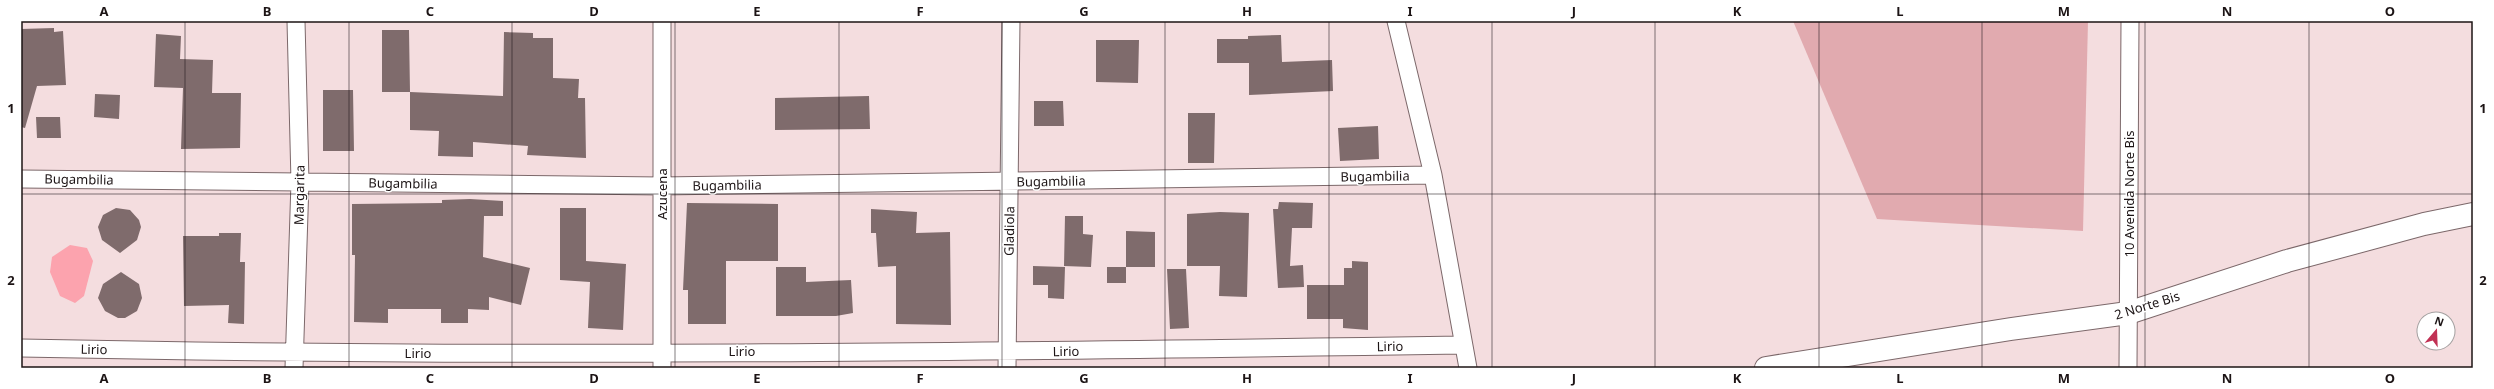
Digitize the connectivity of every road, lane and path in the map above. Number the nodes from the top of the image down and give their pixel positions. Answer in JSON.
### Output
{"nodes":[{"id":1,"x":296,"y":21,"type":"edge"},
{"id":2,"x":662,"y":21,"type":"edge"},
{"id":3,"x":1011,"y":21,"type":"edge"},
{"id":4,"x":1396,"y":21,"type":"edge"},
{"id":5,"x":2130,"y":21,"type":"edge"},
{"id":6,"x":1433,"y":175,"type":"junction"},
{"id":7,"x":21,"y":179,"type":"edge"},
{"id":8,"x":1009,"y":181,"type":"junction"},
{"id":9,"x":300,"y":182,"type":"junction"},
{"id":10,"x":662,"y":186,"type":"junction"},
{"id":11,"x":2473,"y":214,"type":"edge"},
{"id":12,"x":2128,"y":313,"type":"junction"},
{"id":13,"x":1462,"y":345,"type":"junction"},
{"id":14,"x":21,"y":348,"type":"edge"},
{"id":15,"x":662,"y":360,"type":"edge"},
{"id":16,"x":1008,"y":360,"type":"edge"},
{"id":17,"x":295,"y":361,"type":"edge"},
{"id":18,"x":1468,"y":368,"type":"edge"},
{"id":19,"x":1766,"y":368,"type":"edge"},
{"id":20,"x":2128,"y":368,"type":"edge"}],
"edges":[{"from":1,"to":9,"type":"street","name":"Margarita"},
{"from":2,"to":10,"type":"street","name":"Azucena"},
{"from":3,"to":8,"type":"street","name":"Gladiola"},
{"from":4,"to":6,"type":"street"},
{"from":5,"to":12,"type":"street","name":"10 Avenida Norte Bis"},
{"from":6,"to":8,"type":"street","name":"Bugambilia"},
{"from":6,"to":13,"type":"street"},
{"from":7,"to":9,"type":"street","name":"Bugambilia"},
{"from":8,"to":10,"type":"street","name":"Bugambilia"},
{"from":8,"to":16,"type":"street","name":"Gladiola"},
{"from":9,"to":10,"type":"street","name":"Bugambilia"},
{"from":9,"to":17,"type":"street","name":"Margarita"},
{"from":10,"to":15,"type":"street","name":"Azucena"},
{"from":11,"to":12,"type":"street","name":"2 Norte Bis"},
{"from":12,"to":19,"type":"street","name":"2 Norte Bis"},
{"from":12,"to":20,"type":"street","name":"10 Avenida Norte Bis"},
{"from":13,"to":16,"type":"street","name":"Lirio"},
{"from":13,"to":18,"type":"street"},
{"from":14,"to":17,"type":"street","name":"Lirio"},
{"from":15,"to":16,"type":"street","name":"Lirio"},
{"from":15,"to":17,"type":"street","name":"Lirio"}]}
